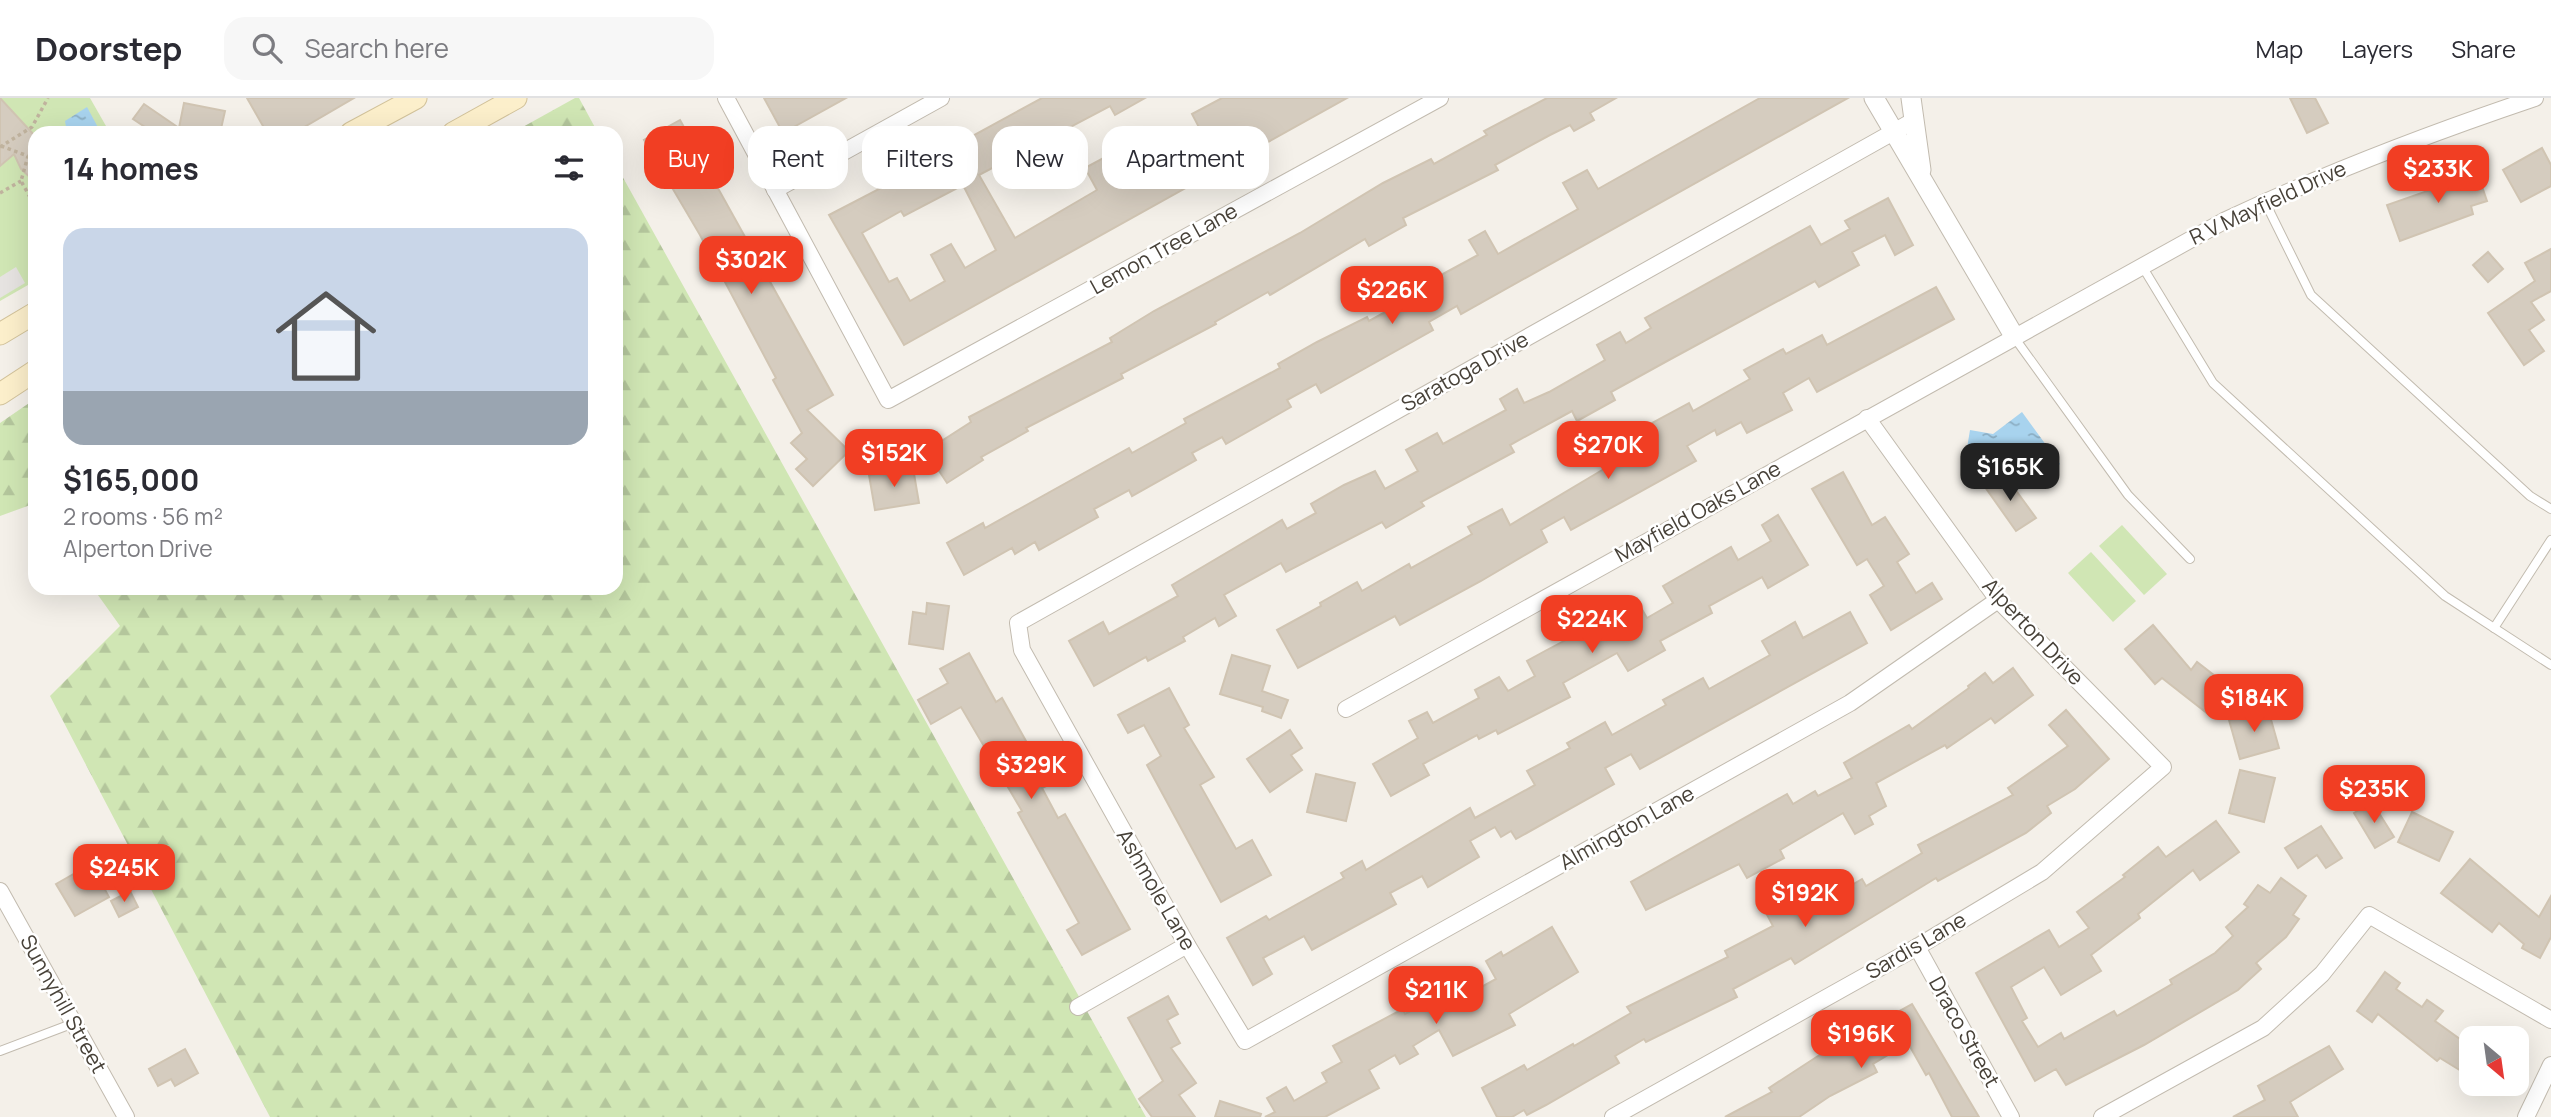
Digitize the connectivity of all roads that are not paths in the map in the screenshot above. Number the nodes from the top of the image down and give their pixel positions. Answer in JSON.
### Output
{"nodes":[{"id":1,"x":416,"y":98,"type":"edge"},
{"id":2,"x":516,"y":98,"type":"edge"},
{"id":3,"x":726,"y":98,"type":"edge"},
{"id":4,"x":941,"y":98,"type":"edge"},
{"id":5,"x":1440,"y":98,"type":"edge"},
{"id":6,"x":1874,"y":98,"type":"edge"},
{"id":7,"x":1911,"y":98,"type":"edge"},
{"id":8,"x":2535,"y":98,"type":"edge"},
{"id":9,"x":1412,"y":105,"type":"edge"},
{"id":10,"x":1913,"y":121,"type":"junction"},
{"id":11,"x":364,"y":126,"type":"edge"},
{"id":12,"x":466,"y":126,"type":"edge"},
{"id":13,"x":1893,"y":133,"type":"junction"},
{"id":14,"x":1922,"y":178,"type":"junction"},
{"id":15,"x":775,"y":190,"type":"junction"},
{"id":16,"x":2265,"y":202,"type":"junction"},
{"id":17,"x":2142,"y":266,"type":"junction"},
{"id":18,"x":28,"y":317,"type":"edge"},
{"id":19,"x":0,"y":334,"type":"edge"},
{"id":20,"x":2014,"y":336,"type":"junction"},
{"id":21,"x":28,"y":376,"type":"edge"},
{"id":22,"x":0,"y":394,"type":"edge"},
{"id":23,"x":1867,"y":418,"type":"junction"},
{"id":24,"x":2551,"y":509,"type":"edge"},
{"id":25,"x":2551,"y":540,"type":"edge"},
{"id":26,"x":2189,"y":559,"type":"dead end"},
{"id":27,"x":1998,"y":600,"type":"junction"},
{"id":28,"x":1018,"y":623,"type":"joint"},
{"id":29,"x":2494,"y":628,"type":"junction"},
{"id":30,"x":2551,"y":665,"type":"edge"},
{"id":31,"x":1346,"y":709,"type":"dead end"},
{"id":32,"x":2163,"y":767,"type":"joint"},
{"id":33,"x":0,"y":891,"type":"edge"},
{"id":34,"x":1187,"y":945,"type":"junction"},
{"id":35,"x":1917,"y":947,"type":"junction"},
{"id":36,"x":1078,"y":1007,"type":"dead end"},
{"id":37,"x":2551,"y":1020,"type":"edge"},
{"id":38,"x":74,"y":1023,"type":"junction"},
{"id":39,"x":1245,"y":1041,"type":"joint"},
{"id":40,"x":0,"y":1051,"type":"edge"},
{"id":41,"x":2551,"y":1065,"type":"edge"},
{"id":42,"x":126,"y":1117,"type":"edge"},
{"id":43,"x":1613,"y":1117,"type":"edge"},
{"id":44,"x":2011,"y":1117,"type":"edge"},
{"id":45,"x":2102,"y":1117,"type":"edge"},
{"id":46,"x":2526,"y":1117,"type":"edge"}],
"edges":[{"from":1,"to":11,"type":"main road"},
{"from":2,"to":12,"type":"main road"},
{"from":3,"to":15,"type":"street"},
{"from":4,"to":15,"type":"street"},
{"from":5,"to":9,"type":"street","name":"Lemon Tree Lane"},
{"from":6,"to":13,"type":"street"},
{"from":7,"to":10,"type":"street"},
{"from":8,"to":16,"type":"street","name":"R V Mayfield Drive"},
{"from":9,"to":15,"type":"street","name":"Lemon Tree Lane"},
{"from":10,"to":13,"type":"street","name":"Saratoga Drive"},
{"from":10,"to":14,"type":"street"},
{"from":13,"to":14,"type":"street"},
{"from":13,"to":28,"type":"street","name":"Saratoga Drive"},
{"from":14,"to":20,"type":"street"},
{"from":16,"to":17,"type":"street","name":"R V Mayfield Drive"},
{"from":16,"to":24,"type":"lane"},
{"from":17,"to":20,"type":"street","name":"R V Mayfield Drive"},
{"from":17,"to":29,"type":"lane"},
{"from":18,"to":19,"type":"main road"},
{"from":20,"to":23,"type":"street","name":"Mayfield Oaks Lane"},
{"from":20,"to":26,"type":"lane"},
{"from":21,"to":22,"type":"main road"},
{"from":23,"to":27,"type":"street","name":"Alperton Drive"},
{"from":23,"to":31,"type":"street","name":"Mayfield Oaks Lane"},
{"from":25,"to":29,"type":"lane"},
{"from":27,"to":32,"type":"street","name":"Alperton Drive"},
{"from":27,"to":39,"type":"street","name":"Almington Lane"},
{"from":28,"to":34,"type":"street","name":"Ashmole Lane"},
{"from":29,"to":30,"type":"lane"},
{"from":32,"to":35,"type":"street","name":"Sardis Lane"},
{"from":33,"to":38,"type":"street","name":"Sunnyhill Street"},
{"from":34,"to":36,"type":"street"},
{"from":34,"to":39,"type":"street","name":"Ashmole Lane"},
{"from":35,"to":43,"type":"street","name":"Sardis Lane"},
{"from":35,"to":44,"type":"street","name":"Draco Street"},
{"from":37,"to":45,"type":"street"},
{"from":38,"to":40,"type":"lane"},
{"from":38,"to":42,"type":"street","name":"Sunnyhill Street"},
{"from":41,"to":46,"type":"street"}]}
